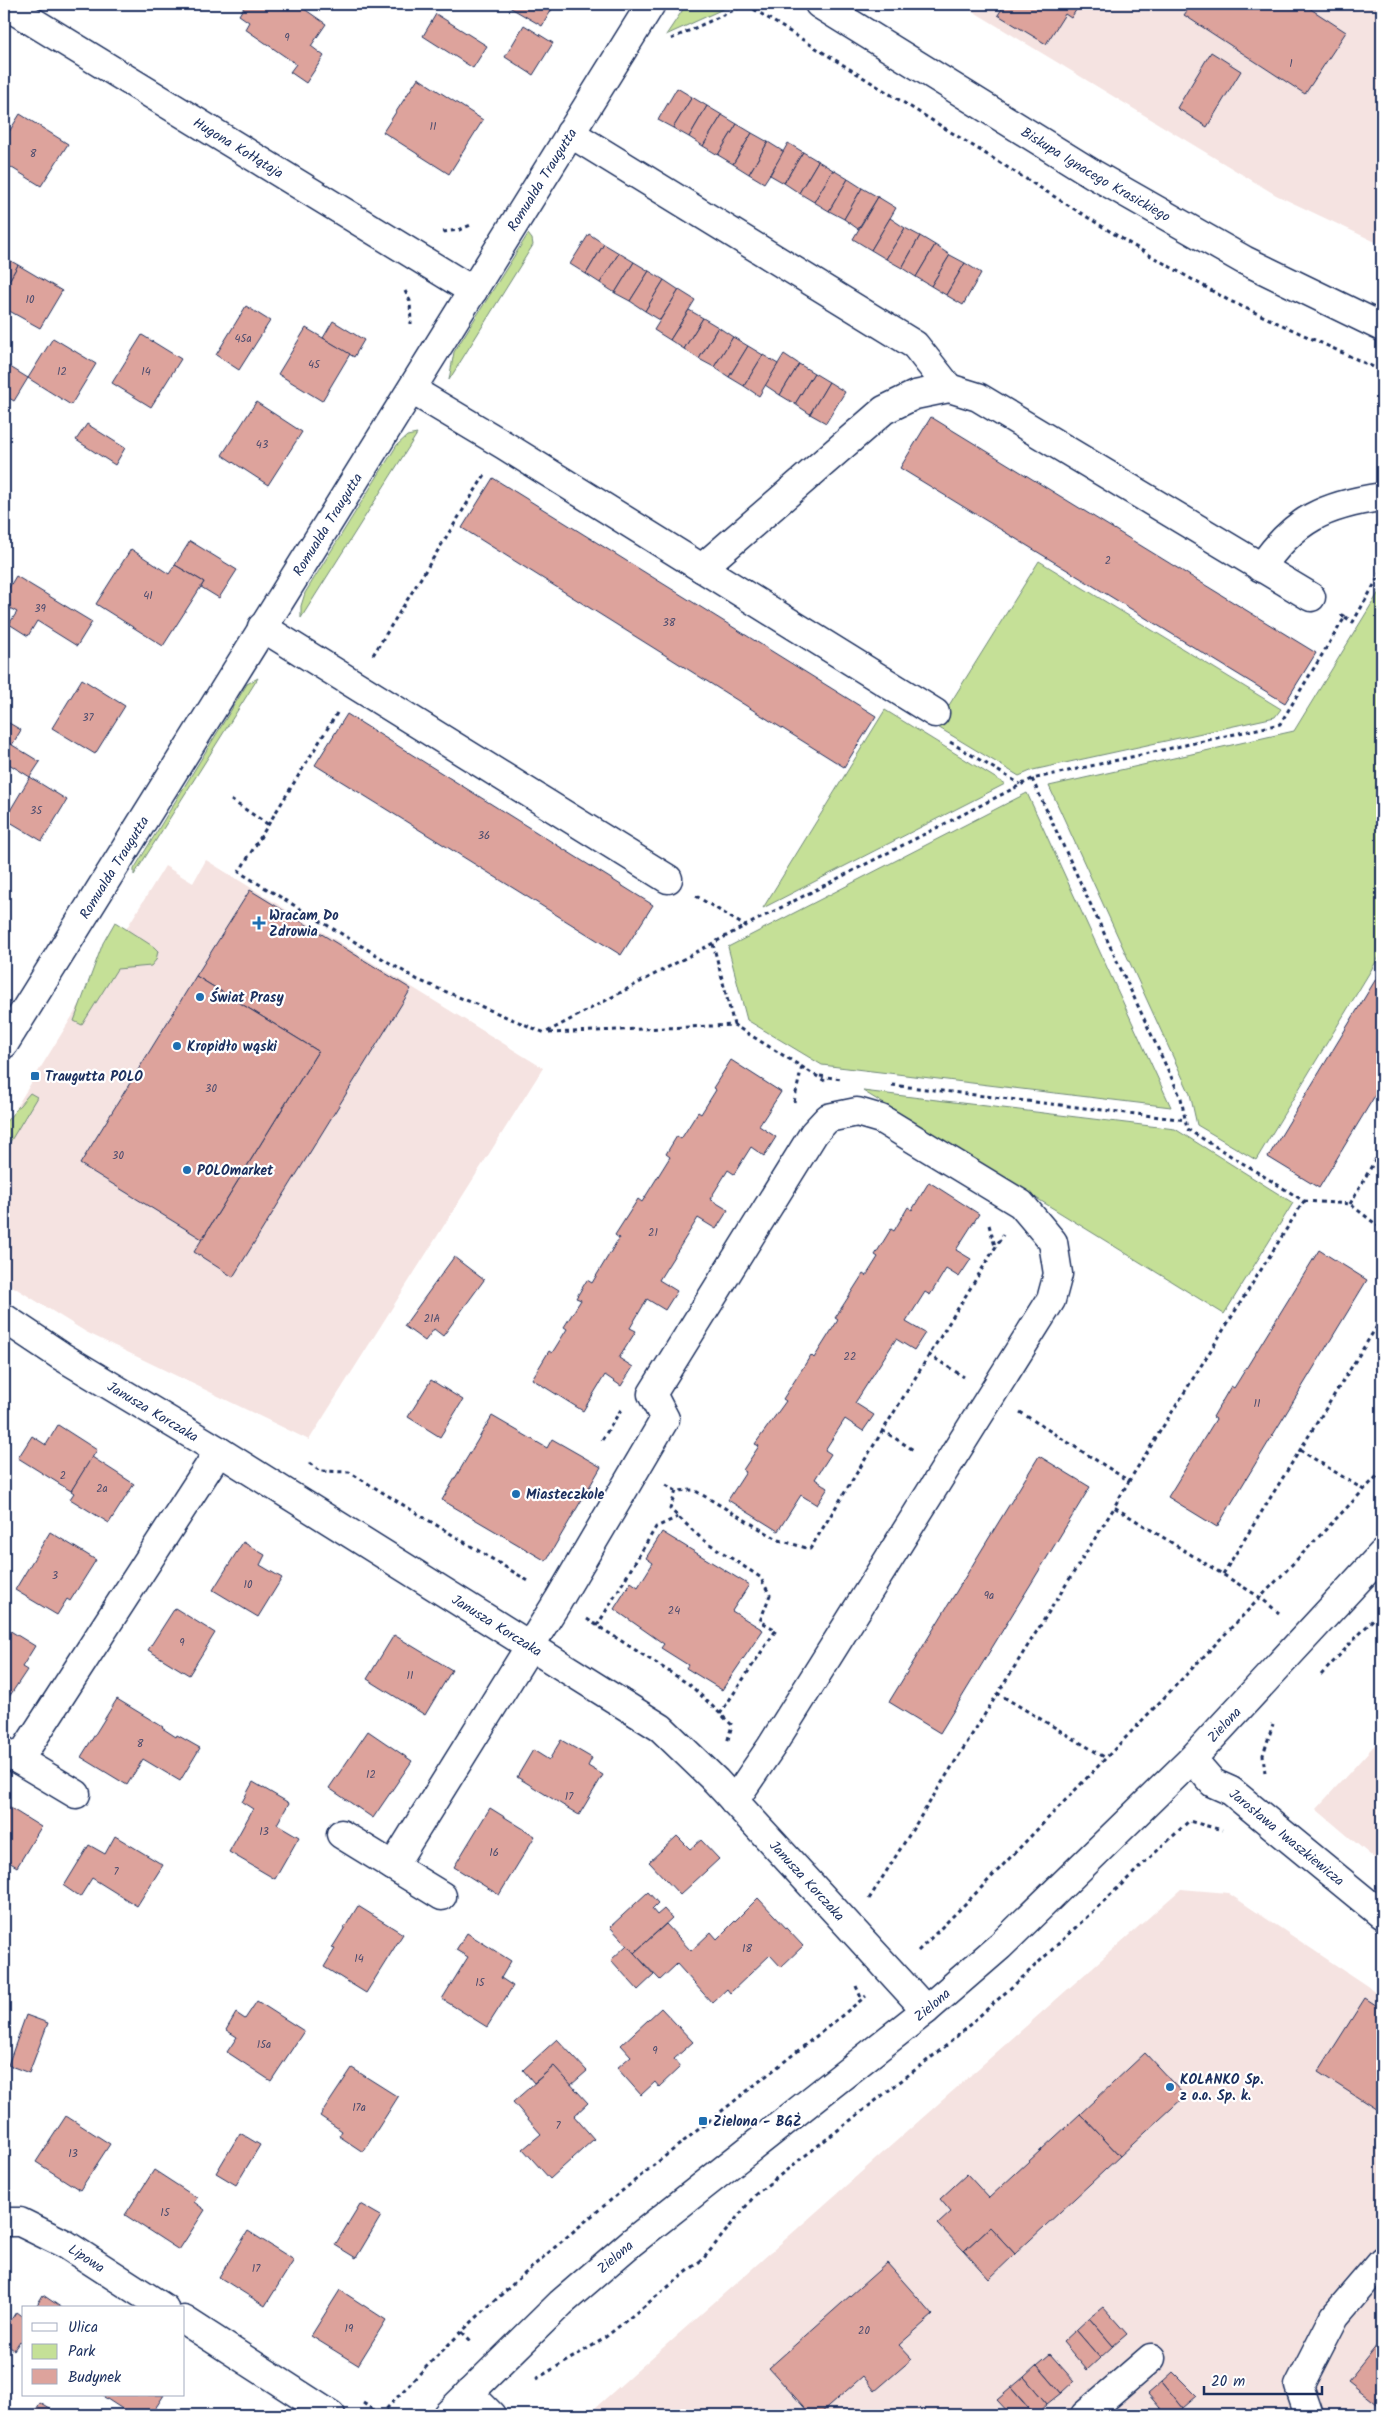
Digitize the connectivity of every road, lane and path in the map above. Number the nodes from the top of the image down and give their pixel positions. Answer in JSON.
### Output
{"nodes":[{"id":1,"x":4,"y":4,"type":"edge"},
{"id":2,"x":651,"y":4,"type":"edge"},
{"id":3,"x":748,"y":4,"type":"edge"},
{"id":4,"x":819,"y":4,"type":"edge"},
{"id":5,"x":669,"y":40,"type":"dead end"},
{"id":6,"x":570,"y":133,"type":"junction"},
{"id":7,"x":472,"y":291,"type":"junction"},
{"id":8,"x":1382,"y":327,"type":"edge"},
{"id":9,"x":949,"y":388,"type":"junction"},
{"id":10,"x":412,"y":390,"type":"junction"},
{"id":11,"x":504,"y":445,"type":"junction"},
{"id":12,"x":1382,"y":497,"type":"edge"},
{"id":13,"x":702,"y":568,"type":"junction"},
{"id":14,"x":1261,"y":568,"type":"junction"},
{"id":15,"x":1382,"y":571,"type":"edge"},
{"id":16,"x":1311,"y":597,"type":"joint"},
{"id":17,"x":1345,"y":617,"type":"junction"},
{"id":18,"x":262,"y":627,"type":"junction"},
{"id":19,"x":354,"y":684,"type":"junction"},
{"id":20,"x":935,"y":713,"type":"joint"},
{"id":21,"x":1032,"y":779,"type":"junction"},
{"id":22,"x":1020,"y":785,"type":"junction"},
{"id":23,"x":231,"y":800,"type":"dead end"},
{"id":24,"x":269,"y":825,"type":"junction"},
{"id":25,"x":668,"y":879,"type":"joint"},
{"id":26,"x":745,"y":926,"type":"junction"},
{"id":27,"x":713,"y":944,"type":"junction"},
{"id":28,"x":734,"y":1025,"type":"junction"},
{"id":29,"x":545,"y":1033,"type":"junction"},
{"id":30,"x":4,"y":1044,"type":"edge"},
{"id":31,"x":817,"y":1076,"type":"junction"},
{"id":32,"x":846,"y":1079,"type":"dead end"},
{"id":33,"x":885,"y":1084,"type":"dead end"},
{"id":34,"x":857,"y":1112,"type":"junction"},
{"id":35,"x":1186,"y":1120,"type":"junction"},
{"id":36,"x":1382,"y":1148,"type":"edge"},
{"id":37,"x":1304,"y":1200,"type":"junction"},
{"id":38,"x":1021,"y":1204,"type":"junction"},
{"id":39,"x":1350,"y":1204,"type":"junction"},
{"id":40,"x":1382,"y":1229,"type":"edge"},
{"id":41,"x":4,"y":1318,"type":"edge"},
{"id":42,"x":1382,"y":1321,"type":"edge"},
{"id":43,"x":928,"y":1354,"type":"junction"},
{"id":44,"x":992,"y":1395,"type":"junction"},
{"id":45,"x":1300,"y":1450,"type":"junction"},
{"id":46,"x":219,"y":1451,"type":"junction"},
{"id":47,"x":306,"y":1462,"type":"dead end"},
{"id":48,"x":637,"y":1469,"type":"junction"},
{"id":49,"x":1129,"y":1481,"type":"junction"},
{"id":50,"x":1364,"y":1490,"type":"dead end"},
{"id":51,"x":676,"y":1491,"type":"junction"},
{"id":52,"x":1114,"y":1507,"type":"junction"},
{"id":53,"x":678,"y":1517,"type":"junction"},
{"id":54,"x":1382,"y":1554,"type":"edge"},
{"id":55,"x":558,"y":1601,"type":"junction"},
{"id":56,"x":597,"y":1626,"type":"dead end"},
{"id":57,"x":531,"y":1645,"type":"junction"},
{"id":58,"x":997,"y":1693,"type":"junction"},
{"id":59,"x":720,"y":1714,"type":"dead end"},
{"id":60,"x":12,"y":1756,"type":"edge"},
{"id":61,"x":1106,"y":1758,"type":"dead end"},
{"id":62,"x":1192,"y":1759,"type":"junction"},
{"id":63,"x":76,"y":1794,"type":"dead end"},
{"id":64,"x":734,"y":1801,"type":"junction"},
{"id":65,"x":341,"y":1834,"type":"dead end"},
{"id":66,"x":393,"y":1866,"type":"junction"},
{"id":67,"x":442,"y":1896,"type":"dead end"},
{"id":68,"x":869,"y":1899,"type":"dead end"},
{"id":69,"x":1382,"y":1915,"type":"edge"},
{"id":70,"x":854,"y":1982,"type":"dead end"},
{"id":71,"x":862,"y":2000,"type":"dead end"},
{"id":72,"x":926,"y":2010,"type":"junction"},
{"id":73,"x":4,"y":2222,"type":"edge"},
{"id":74,"x":1382,"y":2261,"type":"edge"},
{"id":75,"x":161,"y":2306,"type":"edge"},
{"id":76,"x":185,"y":2321,"type":"edge"},
{"id":77,"x":1151,"y":2358,"type":"dead end"},
{"id":78,"x":469,"y":2393,"type":"junction"},
{"id":79,"x":332,"y":2415,"type":"edge"},
{"id":80,"x":447,"y":2415,"type":"edge"},
{"id":81,"x":491,"y":2415,"type":"edge"},
{"id":82,"x":1085,"y":2415,"type":"edge"},
{"id":83,"x":1309,"y":2415,"type":"edge"}],
"edges":[{"from":1,"to":7,"type":"street","name":"Hugona Kołłątaja"},
{"from":2,"to":6,"type":"street","name":"Romualda Traugutta"},
{"from":3,"to":5,"type":"path"},
{"from":4,"to":8,"type":"street","name":"Biskupa Ignacego Krasickiego"},
{"from":6,"to":7,"type":"street","name":"Romualda Traugutta"},
{"from":6,"to":9,"type":"street"},
{"from":7,"to":10,"type":"street","name":"Romualda Traugutta"},
{"from":9,"to":13,"type":"street"},
{"from":9,"to":14,"type":"street"},
{"from":10,"to":11,"type":"street"},
{"from":10,"to":18,"type":"street","name":"Romualda Traugutta"},
{"from":11,"to":13,"type":"street"},
{"from":11,"to":19,"type":"path"},
{"from":12,"to":14,"type":"street"},
{"from":13,"to":20,"type":"street"},
{"from":14,"to":16,"type":"street"},
{"from":15,"to":17,"type":"path"},
{"from":16,"to":17,"type":"path"},
{"from":17,"to":21,"type":"path"},
{"from":18,"to":19,"type":"street"},
{"from":18,"to":30,"type":"street","name":"Romualda Traugutta"},
{"from":19,"to":24,"type":"path"},
{"from":19,"to":25,"type":"street"},
{"from":20,"to":22,"type":"path"},
{"from":21,"to":22,"type":"path"},
{"from":21,"to":35,"type":"path"},
{"from":22,"to":26,"type":"path"},
{"from":23,"to":24,"type":"path"},
{"from":24,"to":29,"type":"path"},
{"from":25,"to":26,"type":"path"},
{"from":26,"to":27,"type":"path"},
{"from":27,"to":28,"type":"path"},
{"from":27,"to":29,"type":"path"},
{"from":28,"to":29,"type":"path"},
{"from":28,"to":31,"type":"path"},
{"from":31,"to":32,"type":"path"},
{"from":31,"to":34,"type":"path"},
{"from":33,"to":35,"type":"path"},
{"from":34,"to":38,"type":"street"},
{"from":34,"to":48,"type":"street"},
{"from":35,"to":37,"type":"path"},
{"from":36,"to":39,"type":"path"},
{"from":37,"to":39,"type":"path"},
{"from":37,"to":49,"type":"path"},
{"from":38,"to":43,"type":"path"},
{"from":38,"to":44,"type":"street"},
{"from":39,"to":40,"type":"path"},
{"from":41,"to":46,"type":"street","name":"Janusza Korczaka"},
{"from":42,"to":45,"type":"path"},
{"from":43,"to":44,"type":"path"},
{"from":43,"to":51,"type":"path"},
{"from":44,"to":49,"type":"path"},
{"from":44,"to":64,"type":"street"},
{"from":45,"to":50,"type":"path"},
{"from":45,"to":52,"type":"path"},
{"from":46,"to":57,"type":"street","name":"Janusza Korczaka"},
{"from":46,"to":60,"type":"street"},
{"from":47,"to":55,"type":"path"},
{"from":48,"to":51,"type":"path"},
{"from":48,"to":55,"type":"street"},
{"from":49,"to":52,"type":"path"},
{"from":51,"to":53,"type":"path"},
{"from":52,"to":58,"type":"path"},
{"from":53,"to":56,"type":"path"},
{"from":53,"to":59,"type":"path"},
{"from":54,"to":62,"type":"street","name":"Zielona"},
{"from":55,"to":57,"type":"street"},
{"from":57,"to":64,"type":"street","name":"Janusza Korczaka"},
{"from":57,"to":66,"type":"street"},
{"from":58,"to":61,"type":"path"},
{"from":58,"to":68,"type":"path"},
{"from":60,"to":63,"type":"street"},
{"from":62,"to":69,"type":"street","name":"Jarosława Iwaszkiewicza"},
{"from":62,"to":72,"type":"street","name":"Zielona"},
{"from":64,"to":72,"type":"street","name":"Janusza Korczaka"},
{"from":65,"to":66,"type":"street"},
{"from":66,"to":67,"type":"street"},
{"from":70,"to":71,"type":"path"},
{"from":72,"to":78,"type":"street","name":"Zielona"},
{"from":73,"to":75,"type":"street","name":"Lipowa"},
{"from":74,"to":83,"type":"street"},
{"from":76,"to":79,"type":"street"},
{"from":77,"to":82,"type":"street"},
{"from":78,"to":80,"type":"street","name":"Zielona"},
{"from":78,"to":81,"type":"street"}]}
